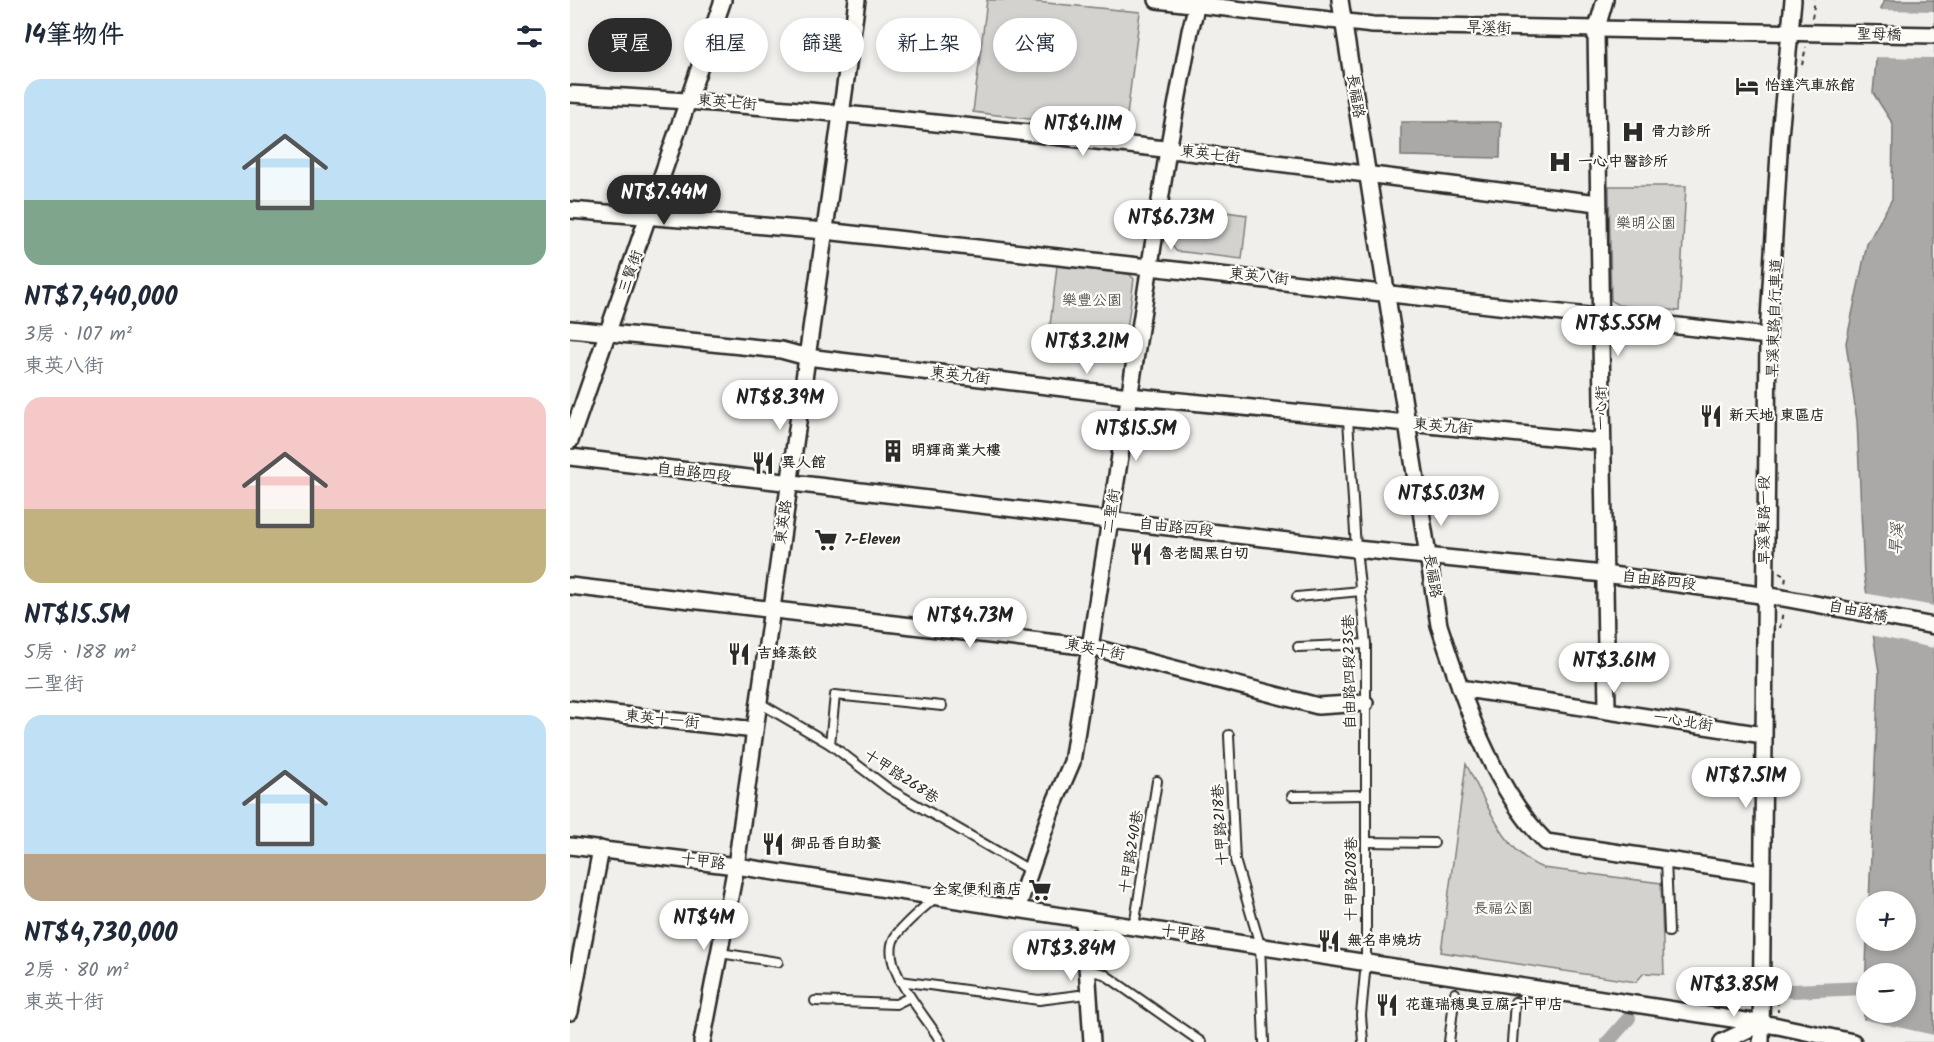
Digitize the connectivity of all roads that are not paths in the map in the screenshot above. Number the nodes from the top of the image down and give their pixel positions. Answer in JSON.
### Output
{"nodes":[{"id":1,"x":723,"y":0,"type":"edge"},
{"id":2,"x":857,"y":0,"type":"edge"},
{"id":3,"x":1157,"y":0,"type":"edge"},
{"id":4,"x":1340,"y":0,"type":"edge"},
{"id":5,"x":1605,"y":0,"type":"edge"},
{"id":6,"x":1793,"y":0,"type":"edge"},
{"id":7,"x":1198,"y":2,"type":"edge"},
{"id":8,"x":1343,"y":21,"type":"junction"},
{"id":9,"x":1596,"y":31,"type":"junction"},
{"id":10,"x":1790,"y":32,"type":"junction"},
{"id":11,"x":1823,"y":34,"type":"joint"},
{"id":12,"x":1934,"y":35,"type":"edge"},
{"id":13,"x":570,"y":94,"type":"edge"},
{"id":14,"x":690,"y":100,"type":"junction"},
{"id":15,"x":841,"y":112,"type":"junction"},
{"id":16,"x":1168,"y":150,"type":"junction"},
{"id":17,"x":1367,"y":175,"type":"junction"},
{"id":18,"x":1598,"y":203,"type":"junction"},
{"id":19,"x":570,"y":210,"type":"edge"},
{"id":20,"x":650,"y":216,"type":"junction"},
{"id":21,"x":825,"y":231,"type":"junction"},
{"id":22,"x":1151,"y":265,"type":"junction"},
{"id":23,"x":1385,"y":291,"type":"junction"},
{"id":24,"x":1602,"y":316,"type":"junction"},
{"id":25,"x":570,"y":329,"type":"edge"},
{"id":26,"x":610,"y":333,"type":"junction"},
{"id":27,"x":1768,"y":336,"type":"junction"},
{"id":28,"x":807,"y":357,"type":"junction"},
{"id":29,"x":1129,"y":396,"type":"junction"},
{"id":30,"x":1348,"y":419,"type":"junction"},
{"id":31,"x":1405,"y":423,"type":"junction"},
{"id":32,"x":570,"y":441,"type":"edge"},
{"id":33,"x":1602,"y":442,"type":"junction"},
{"id":34,"x":570,"y":457,"type":"edge"},
{"id":35,"x":789,"y":484,"type":"junction"},
{"id":36,"x":1111,"y":521,"type":"junction"},
{"id":37,"x":1356,"y":549,"type":"junction"},
{"id":38,"x":1429,"y":556,"type":"junction"},
{"id":39,"x":1604,"y":574,"type":"junction"},
{"id":40,"x":570,"y":586,"type":"edge"},
{"id":41,"x":1361,"y":591,"type":"junction"},
{"id":42,"x":1765,"y":595,"type":"junction"},
{"id":43,"x":1297,"y":597,"type":"dead end"},
{"id":44,"x":1783,"y":597,"type":"joint"},
{"id":45,"x":772,"y":608,"type":"junction"},
{"id":46,"x":1934,"y":626,"type":"edge"},
{"id":47,"x":1366,"y":644,"type":"junction"},
{"id":48,"x":1091,"y":647,"type":"junction"},
{"id":49,"x":1298,"y":647,"type":"dead end"},
{"id":50,"x":1460,"y":688,"type":"junction"},
{"id":51,"x":758,"y":702,"type":"junction"},
{"id":52,"x":1365,"y":703,"type":"junction"},
{"id":53,"x":942,"y":706,"type":"dead end"},
{"id":54,"x":570,"y":709,"type":"edge"},
{"id":55,"x":1607,"y":709,"type":"junction"},
{"id":56,"x":755,"y":730,"type":"junction"},
{"id":57,"x":1229,"y":735,"type":"dead end"},
{"id":58,"x":1763,"y":735,"type":"junction"},
{"id":59,"x":830,"y":744,"type":"junction"},
{"id":60,"x":1157,"y":781,"type":"dead end"},
{"id":61,"x":1366,"y":795,"type":"junction"},
{"id":62,"x":1292,"y":796,"type":"dead end"},
{"id":63,"x":1366,"y":842,"type":"junction"},
{"id":64,"x":1434,"y":843,"type":"dead end"},
{"id":65,"x":570,"y":846,"type":"edge"},
{"id":66,"x":601,"y":849,"type":"junction"},
{"id":67,"x":1666,"y":860,"type":"junction"},
{"id":68,"x":735,"y":866,"type":"junction"},
{"id":69,"x":1031,"y":870,"type":"junction"},
{"id":70,"x":1761,"y":874,"type":"junction"},
{"id":71,"x":935,"y":897,"type":"junction"},
{"id":72,"x":1017,"y":909,"type":"junction"},
{"id":73,"x":1084,"y":920,"type":"junction"},
{"id":74,"x":1134,"y":928,"type":"junction"},
{"id":75,"x":1669,"y":932,"type":"dead end"},
{"id":76,"x":1260,"y":945,"type":"junction"},
{"id":77,"x":720,"y":953,"type":"junction"},
{"id":78,"x":778,"y":962,"type":"dead end"},
{"id":79,"x":1366,"y":962,"type":"junction"},
{"id":80,"x":1087,"y":970,"type":"junction"},
{"id":81,"x":574,"y":975,"type":"edge"},
{"id":82,"x":900,"y":981,"type":"junction"},
{"id":83,"x":1455,"y":993,"type":"dead end"},
{"id":84,"x":1088,"y":994,"type":"junction"},
{"id":85,"x":910,"y":997,"type":"junction"},
{"id":86,"x":815,"y":1002,"type":"dead end"},
{"id":87,"x":1515,"y":1002,"type":"dead end"},
{"id":88,"x":570,"y":1012,"type":"edge"},
{"id":89,"x":1760,"y":1024,"type":"junction"},
{"id":90,"x":702,"y":1042,"type":"edge"},
{"id":91,"x":941,"y":1042,"type":"edge"},
{"id":92,"x":1092,"y":1042,"type":"edge"},
{"id":93,"x":1201,"y":1042,"type":"edge"},
{"id":94,"x":1264,"y":1042,"type":"edge"},
{"id":95,"x":1363,"y":1042,"type":"edge"},
{"id":96,"x":1449,"y":1042,"type":"edge"},
{"id":97,"x":1512,"y":1042,"type":"edge"},
{"id":98,"x":1722,"y":1042,"type":"edge"},
{"id":99,"x":1761,"y":1042,"type":"edge"},
{"id":100,"x":1853,"y":1042,"type":"edge"}],
"edges":[{"from":1,"to":14,"type":"street","name":"三賢街"},
{"from":2,"to":15,"type":"street","name":"東英路"},
{"from":3,"to":7,"type":"street","name":"旱溪街"},
{"from":4,"to":8,"type":"street","name":"長福路"},
{"from":5,"to":9,"type":"street","name":"一心街"},
{"from":6,"to":10,"type":"street","name":"旱溪東路一段"},
{"from":7,"to":8,"type":"street","name":"旱溪街"},
{"from":7,"to":16,"type":"street","name":"二聖街"},
{"from":8,"to":9,"type":"street","name":"旱溪街"},
{"from":8,"to":17,"type":"street","name":"長福路"},
{"from":9,"to":10,"type":"street","name":"旱溪街"},
{"from":9,"to":18,"type":"street","name":"一心街"},
{"from":10,"to":11,"type":"street","name":"旱溪街"},
{"from":10,"to":27,"type":"street","name":"旱溪東路一段"},
{"from":11,"to":12,"type":"street","name":"聖母橋"},
{"from":13,"to":14,"type":"street","name":"東英七街"},
{"from":14,"to":15,"type":"street","name":"東英七街"},
{"from":14,"to":20,"type":"street","name":"三賢街"},
{"from":15,"to":16,"type":"street","name":"東英七街"},
{"from":15,"to":21,"type":"street","name":"東英路"},
{"from":16,"to":17,"type":"street","name":"東英七街"},
{"from":16,"to":22,"type":"street","name":"二聖街"},
{"from":17,"to":18,"type":"street","name":"東英七街"},
{"from":17,"to":23,"type":"street","name":"長福路"},
{"from":18,"to":24,"type":"street","name":"一心街"},
{"from":19,"to":20,"type":"street","name":"東英八街"},
{"from":20,"to":21,"type":"street","name":"東英八街"},
{"from":20,"to":26,"type":"street","name":"三賢街"},
{"from":21,"to":22,"type":"street","name":"東英八街"},
{"from":21,"to":28,"type":"street","name":"東英路"},
{"from":22,"to":23,"type":"street","name":"東英八街"},
{"from":22,"to":29,"type":"street","name":"二聖街"},
{"from":23,"to":24,"type":"street","name":"東英八街"},
{"from":23,"to":31,"type":"street","name":"長福路"},
{"from":24,"to":27,"type":"street","name":"東英八街"},
{"from":24,"to":33,"type":"street","name":"一心街"},
{"from":25,"to":26,"type":"street","name":"東英九街"},
{"from":26,"to":28,"type":"street","name":"東英九街"},
{"from":26,"to":32,"type":"street","name":"三賢街"},
{"from":27,"to":42,"type":"street","name":"旱溪東路一段"},
{"from":28,"to":29,"type":"street","name":"東英九街"},
{"from":28,"to":35,"type":"street","name":"東英路"},
{"from":29,"to":30,"type":"street","name":"東英九街"},
{"from":29,"to":36,"type":"street","name":"二聖街"},
{"from":30,"to":31,"type":"street","name":"東英九街"},
{"from":30,"to":37,"type":"lane","name":"自由路四段235巷"},
{"from":31,"to":33,"type":"street","name":"東英九街"},
{"from":31,"to":38,"type":"street","name":"長福路"},
{"from":33,"to":39,"type":"street","name":"一心街"},
{"from":34,"to":35,"type":"street","name":"自由路四段"},
{"from":35,"to":36,"type":"street","name":"自由路四段"},
{"from":35,"to":45,"type":"street","name":"東英路"},
{"from":36,"to":37,"type":"street","name":"自由路四段"},
{"from":36,"to":48,"type":"street","name":"二聖街"},
{"from":37,"to":38,"type":"street","name":"自由路四段"},
{"from":37,"to":41,"type":"lane","name":"自由路四段235巷"},
{"from":38,"to":39,"type":"street","name":"自由路四段"},
{"from":38,"to":50,"type":"street","name":"長福路"},
{"from":39,"to":42,"type":"street","name":"自由路四段"},
{"from":39,"to":55,"type":"street","name":"一心街"},
{"from":40,"to":45,"type":"street","name":"東英十街"},
{"from":41,"to":43,"type":"lane"},
{"from":41,"to":47,"type":"lane","name":"自由路四段235巷"},
{"from":42,"to":44,"type":"street","name":"自由路四段"},
{"from":42,"to":58,"type":"street","name":"旱溪東路一段"},
{"from":44,"to":46,"type":"street","name":"自由路橋"},
{"from":45,"to":48,"type":"street","name":"東英十街"},
{"from":45,"to":51,"type":"street","name":"東英路"},
{"from":47,"to":49,"type":"lane"},
{"from":47,"to":52,"type":"lane","name":"自由路四段235巷"},
{"from":48,"to":52,"type":"street","name":"東英十街"},
{"from":48,"to":69,"type":"street","name":"二聖街"},
{"from":50,"to":55,"type":"street","name":"一心北街"},
{"from":50,"to":67,"type":"street","name":"長福路"},
{"from":51,"to":56,"type":"street","name":"東英路"},
{"from":51,"to":59,"type":"lane","name":"十甲路268巷"},
{"from":52,"to":61,"type":"lane","name":"自由路四段235巷"},
{"from":53,"to":59,"type":"lane"},
{"from":54,"to":56,"type":"street","name":"東英十一街"},
{"from":55,"to":58,"type":"street","name":"一心北街"},
{"from":56,"to":68,"type":"street","name":"東英路"},
{"from":57,"to":76,"type":"lane","name":"十甲路218巷"},
{"from":58,"to":70,"type":"street","name":"旱溪東路一段"},
{"from":59,"to":69,"type":"lane","name":"十甲路268巷"},
{"from":60,"to":74,"type":"lane","name":"十甲路240巷"},
{"from":61,"to":62,"type":"lane"},
{"from":61,"to":63,"type":"lane","name":"十甲路208巷"},
{"from":63,"to":64,"type":"lane"},
{"from":63,"to":79,"type":"lane","name":"十甲路208巷"},
{"from":65,"to":66,"type":"street","name":"十甲路"},
{"from":66,"to":68,"type":"street","name":"十甲路"},
{"from":66,"to":81,"type":"street"},
{"from":67,"to":70,"type":"street","name":"長福路"},
{"from":67,"to":75,"type":"lane"},
{"from":68,"to":71,"type":"street","name":"十甲路"},
{"from":68,"to":77,"type":"street","name":"東英路"},
{"from":69,"to":72,"type":"street","name":"二聖街"},
{"from":70,"to":89,"type":"street","name":"旱溪東路一段"},
{"from":71,"to":72,"type":"street","name":"十甲路"},
{"from":71,"to":82,"type":"lane"},
{"from":72,"to":73,"type":"street","name":"十甲路"},
{"from":73,"to":74,"type":"street","name":"十甲路"},
{"from":73,"to":80,"type":"street"},
{"from":74,"to":76,"type":"street","name":"十甲路"},
{"from":76,"to":79,"type":"street","name":"十甲路"},
{"from":76,"to":94,"type":"lane","name":"十甲路218巷"},
{"from":77,"to":78,"type":"lane"},
{"from":77,"to":90,"type":"street","name":"東英路"},
{"from":79,"to":89,"type":"street","name":"十甲路"},
{"from":79,"to":95,"type":"lane","name":"十甲路208巷"},
{"from":80,"to":84,"type":"street"},
{"from":80,"to":93,"type":"lane"},
{"from":81,"to":88,"type":"street"},
{"from":82,"to":84,"type":"lane"},
{"from":82,"to":85,"type":"lane"},
{"from":83,"to":96,"type":"lane"},
{"from":84,"to":92,"type":"street"},
{"from":85,"to":86,"type":"lane"},
{"from":85,"to":91,"type":"lane"},
{"from":87,"to":97,"type":"lane"},
{"from":89,"to":98,"type":"street"},
{"from":89,"to":99,"type":"street","name":"旱溪東路一段"},
{"from":89,"to":100,"type":"street","name":"十甲路"}]}
